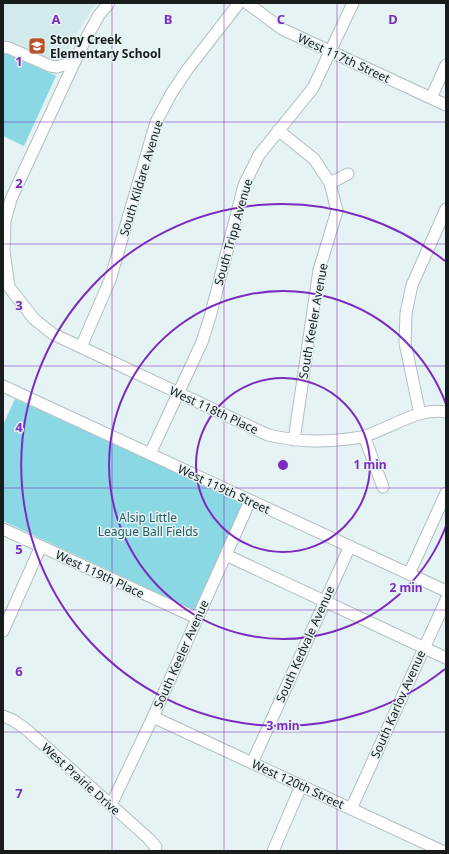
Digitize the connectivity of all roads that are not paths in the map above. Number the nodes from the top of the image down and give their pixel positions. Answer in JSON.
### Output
{"nodes":[{"id":1,"x":109,"y":3,"type":"edge"},
{"id":2,"x":239,"y":3,"type":"edge"},
{"id":3,"x":247,"y":3,"type":"edge"},
{"id":4,"x":353,"y":3,"type":"edge"},
{"id":5,"x":3,"y":48,"type":"edge"},
{"id":6,"x":331,"y":52,"type":"junction"},
{"id":7,"x":74,"y":62,"type":"junction"},
{"id":8,"x":446,"y":65,"type":"edge"},
{"id":9,"x":431,"y":98,"type":"junction"},
{"id":10,"x":446,"y":105,"type":"edge"},
{"id":11,"x":278,"y":130,"type":"junction"},
{"id":12,"x":348,"y":174,"type":"dead end"},
{"id":13,"x":330,"y":183,"type":"junction"},
{"id":14,"x":7,"y":197,"type":"edge"},
{"id":15,"x":446,"y":209,"type":"edge"},
{"id":16,"x":6,"y":288,"type":"edge"},
{"id":17,"x":82,"y":348,"type":"junction"},
{"id":18,"x":3,"y":386,"type":"edge"},
{"id":19,"x":178,"y":393,"type":"junction"},
{"id":20,"x":446,"y":412,"type":"edge"},
{"id":21,"x":420,"y":414,"type":"junction"},
{"id":22,"x":364,"y":436,"type":"junction"},
{"id":23,"x":294,"y":440,"type":"junction"},
{"id":24,"x":150,"y":454,"type":"junction"},
{"id":25,"x":383,"y":487,"type":"dead end"},
{"id":26,"x":446,"y":492,"type":"edge"},
{"id":27,"x":250,"y":501,"type":"junction"},
{"id":28,"x":3,"y":529,"type":"edge"},
{"id":29,"x":41,"y":546,"type":"junction"},
{"id":30,"x":350,"y":546,"type":"junction"},
{"id":31,"x":226,"y":555,"type":"junction"},
{"id":32,"x":409,"y":574,"type":"junction"},
{"id":33,"x":446,"y":591,"type":"edge"},
{"id":34,"x":446,"y":600,"type":"edge"},
{"id":35,"x":324,"y":602,"type":"junction"},
{"id":36,"x":197,"y":618,"type":"junction"},
{"id":37,"x":3,"y":631,"type":"edge"},
{"id":38,"x":424,"y":648,"type":"junction"},
{"id":39,"x":446,"y":658,"type":"edge"},
{"id":40,"x":3,"y":716,"type":"edge"},
{"id":41,"x":153,"y":717,"type":"junction"},
{"id":42,"x":252,"y":763,"type":"junction"},
{"id":43,"x":301,"y":786,"type":"junction"},
{"id":44,"x":111,"y":805,"type":"junction"},
{"id":45,"x":351,"y":809,"type":"junction"},
{"id":46,"x":425,"y":847,"type":"edge"},
{"id":47,"x":155,"y":849,"type":"edge"},
{"id":48,"x":273,"y":851,"type":"edge"},
{"id":49,"x":442,"y":851,"type":"edge"}],
"edges":[{"from":1,"to":7,"type":"street"},
{"from":2,"to":17,"type":"street","name":"South Kildare Avenue"},
{"from":3,"to":6,"type":"street","name":"West 117th Street"},
{"from":4,"to":6,"type":"street","name":"South Tripp Avenue"},
{"from":5,"to":7,"type":"street"},
{"from":6,"to":9,"type":"street","name":"West 117th Street"},
{"from":6,"to":11,"type":"street","name":"South Tripp Avenue"},
{"from":7,"to":14,"type":"street"},
{"from":8,"to":9,"type":"street"},
{"from":9,"to":10,"type":"street","name":"West 117th Street"},
{"from":11,"to":13,"type":"street","name":"South Keeler Avenue"},
{"from":11,"to":19,"type":"street","name":"South Tripp Avenue"},
{"from":12,"to":13,"type":"street"},
{"from":13,"to":23,"type":"street","name":"South Keeler Avenue"},
{"from":14,"to":16,"type":"street"},
{"from":15,"to":21,"type":"street"},
{"from":16,"to":17,"type":"street","name":"West 118th Place"},
{"from":17,"to":19,"type":"street","name":"West 118th Place"},
{"from":18,"to":24,"type":"street","name":"West 119th Street"},
{"from":19,"to":23,"type":"street","name":"West 118th Place"},
{"from":19,"to":24,"type":"street","name":"South Tripp Avenue"},
{"from":20,"to":21,"type":"street","name":"West 118th Place"},
{"from":21,"to":22,"type":"street","name":"West 118th Place"},
{"from":22,"to":23,"type":"street","name":"West 118th Place"},
{"from":22,"to":25,"type":"street"},
{"from":24,"to":27,"type":"street","name":"West 119th Street"},
{"from":26,"to":32,"type":"street"},
{"from":27,"to":30,"type":"street","name":"West 119th Street"},
{"from":27,"to":31,"type":"street","name":"South Keeler Avenue"},
{"from":28,"to":29,"type":"street","name":"West 119th Place"},
{"from":29,"to":36,"type":"street","name":"West 119th Place"},
{"from":29,"to":37,"type":"street"},
{"from":30,"to":32,"type":"street","name":"West 119th Street"},
{"from":30,"to":35,"type":"street","name":"South Kedvale Avenue"},
{"from":31,"to":35,"type":"street"},
{"from":31,"to":36,"type":"street","name":"South Keeler Avenue"},
{"from":32,"to":33,"type":"street","name":"West 119th Street"},
{"from":34,"to":38,"type":"street","name":"South Karlov Avenue"},
{"from":35,"to":38,"type":"street"},
{"from":35,"to":42,"type":"street","name":"South Kedvale Avenue"},
{"from":36,"to":41,"type":"street","name":"South Keeler Avenue"},
{"from":38,"to":39,"type":"street"},
{"from":38,"to":45,"type":"street","name":"South Karlov Avenue"},
{"from":40,"to":44,"type":"street","name":"West Prairie Drive"},
{"from":41,"to":42,"type":"street","name":"West 120th Street"},
{"from":41,"to":44,"type":"street","name":"South Keeler Avenue"},
{"from":42,"to":43,"type":"street","name":"West 120th Street"},
{"from":43,"to":45,"type":"street","name":"West 120th Street"},
{"from":43,"to":48,"type":"street"},
{"from":44,"to":47,"type":"street","name":"West Prairie Drive"},
{"from":45,"to":46,"type":"street","name":"West 120th Street"},
{"from":46,"to":49,"type":"street","name":"West 120th Street"}]}
